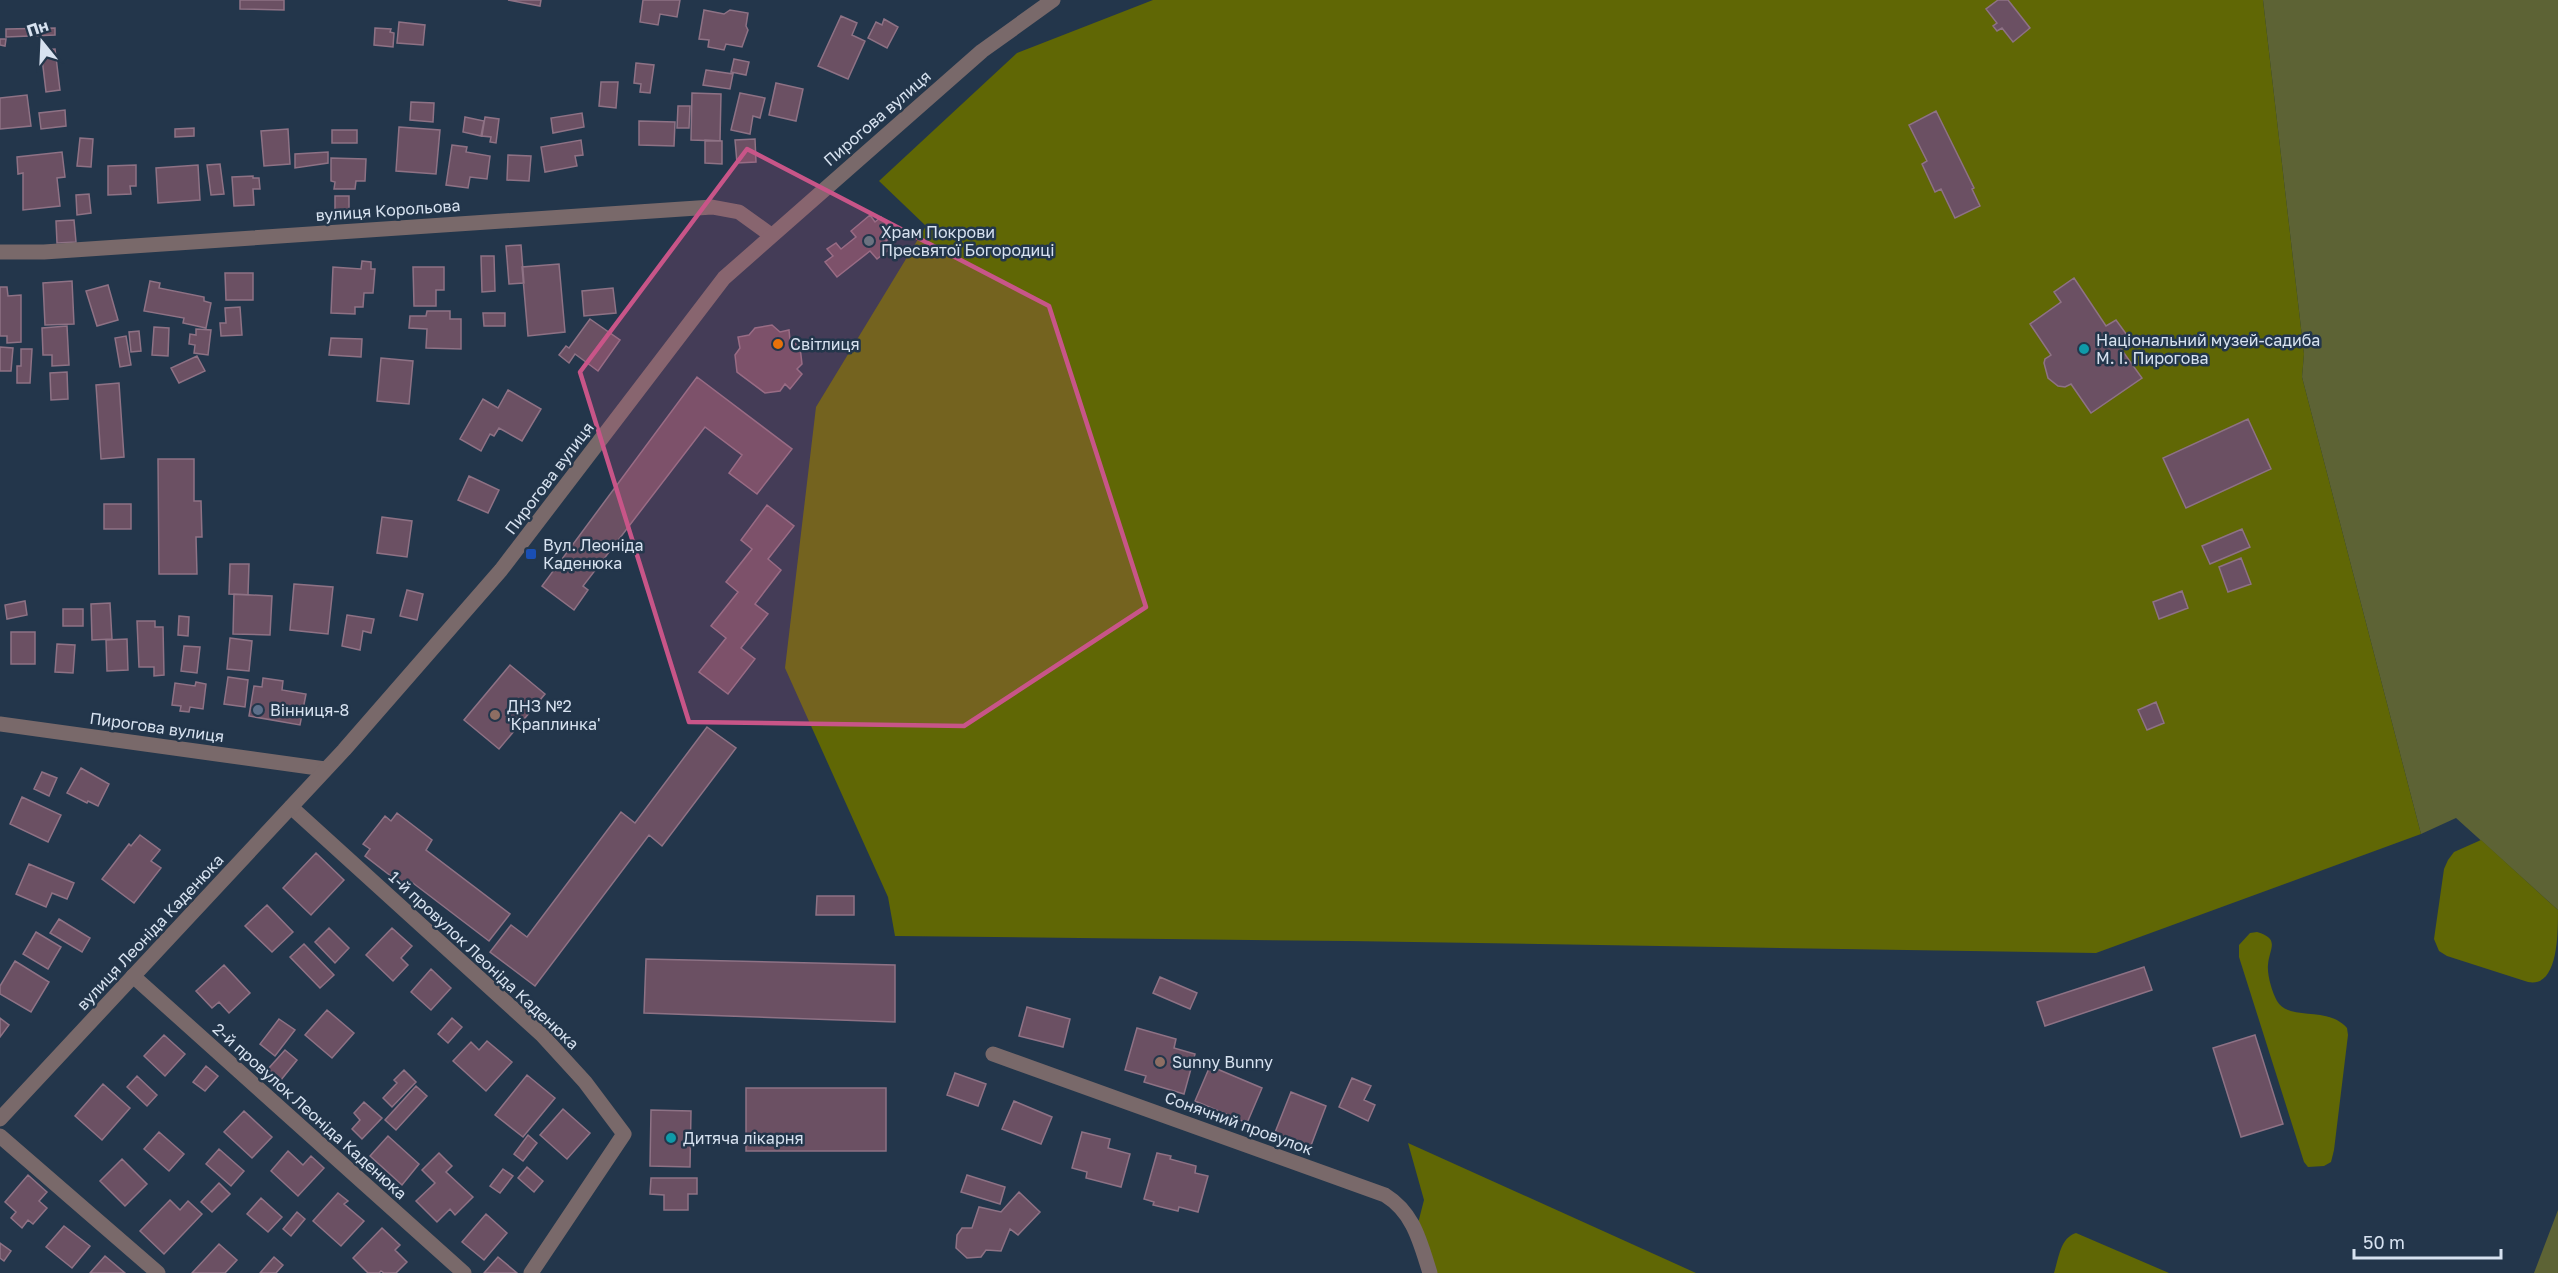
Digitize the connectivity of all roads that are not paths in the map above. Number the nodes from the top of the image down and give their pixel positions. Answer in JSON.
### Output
{"nodes":[{"id":1,"x":1050,"y":1,"type":"edge"},
{"id":2,"x":771,"y":235,"type":"junction"},
{"id":3,"x":0,"y":252,"type":"edge"},
{"id":4,"x":0,"y":724,"type":"edge"},
{"id":5,"x":325,"y":769,"type":"junction"},
{"id":6,"x":291,"y":807,"type":"junction"},
{"id":7,"x":133,"y":976,"type":"junction"},
{"id":8,"x":993,"y":1054,"type":"dead end"},
{"id":9,"x":0,"y":1119,"type":"edge"},
{"id":10,"x":0,"y":1136,"type":"edge"},
{"id":11,"x":159,"y":1273,"type":"edge"},
{"id":12,"x":464,"y":1273,"type":"edge"},
{"id":13,"x":531,"y":1273,"type":"edge"},
{"id":14,"x":1430,"y":1273,"type":"edge"}],
"edges":[{"from":1,"to":2,"type":"street","name":"Пирогова вулиця"},
{"from":2,"to":3,"type":"street","name":"вулиця Корольова"},
{"from":2,"to":5,"type":"street","name":"Пирогова вулиця"},
{"from":4,"to":5,"type":"street","name":"Пирогова вулиця"},
{"from":5,"to":6,"type":"street","name":"вулиця Леоніда Каденюка"},
{"from":6,"to":7,"type":"street","name":"вулиця Леоніда Каденюка"},
{"from":6,"to":13,"type":"street","name":"1-й провулок Леоніда Каденюка"},
{"from":7,"to":9,"type":"street","name":"вулиця Леоніда Каденюка"},
{"from":7,"to":12,"type":"street","name":"2-й провулок Леоніда Каденюка"},
{"from":8,"to":14,"type":"street","name":"Сонячний провулок"},
{"from":10,"to":11,"type":"street"}]}
